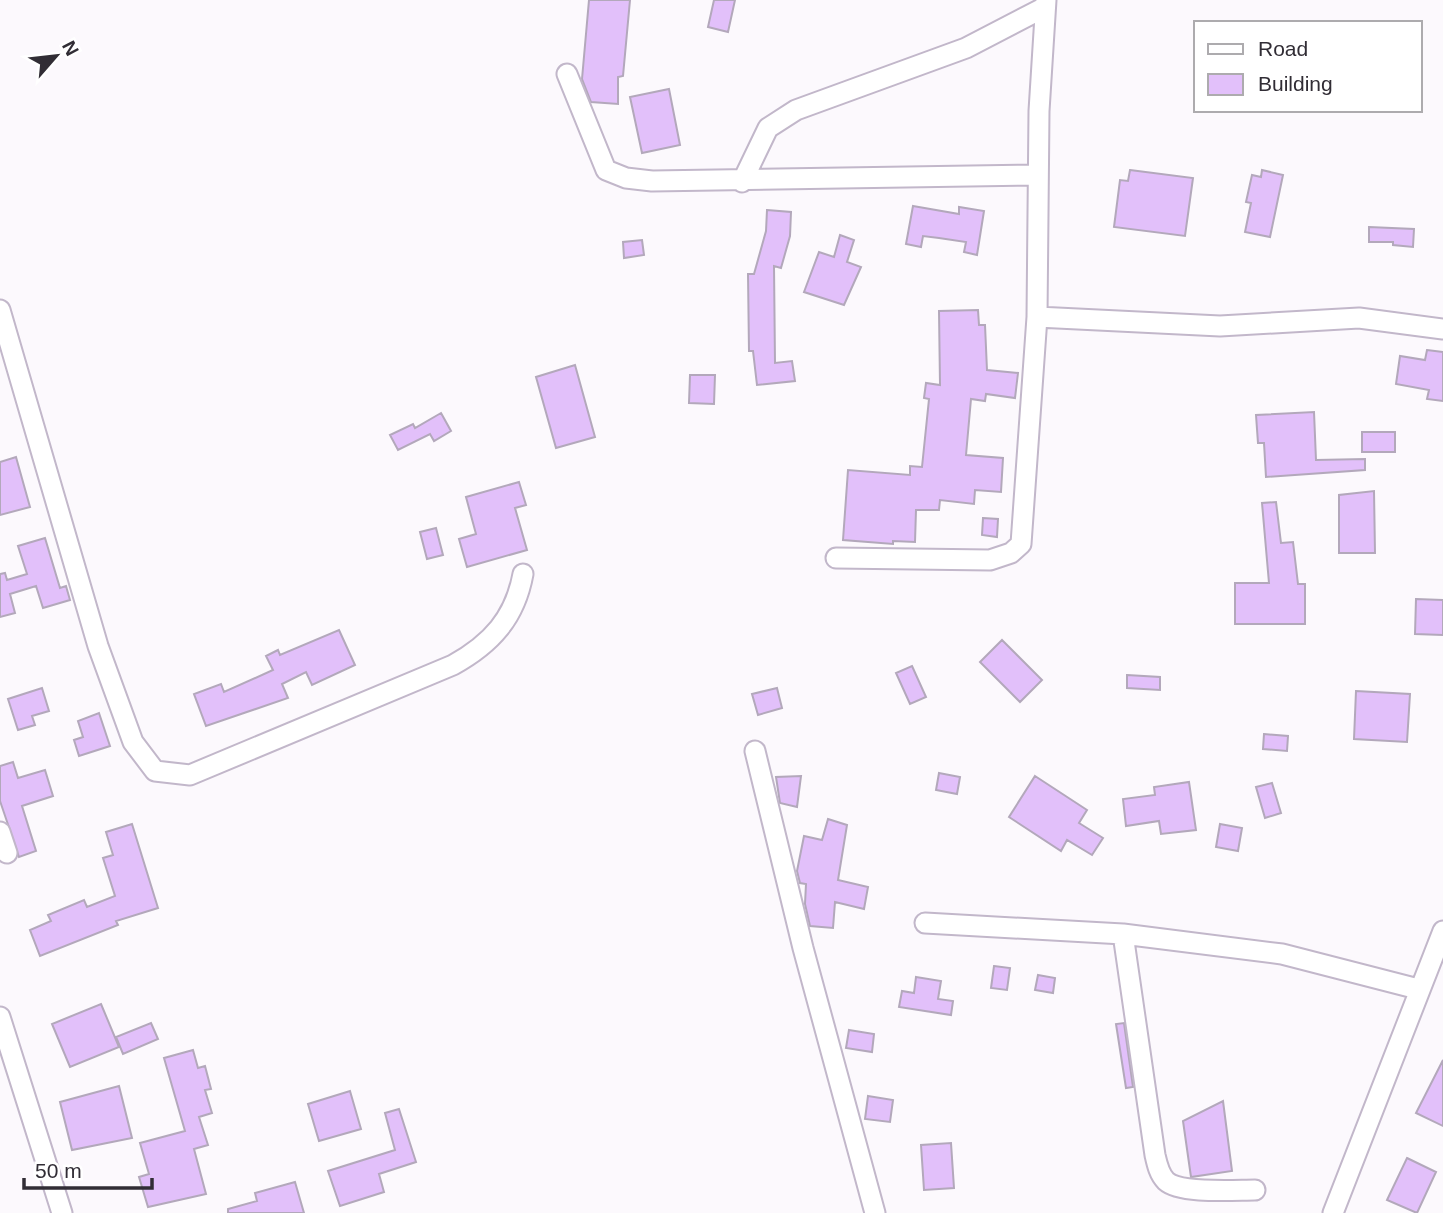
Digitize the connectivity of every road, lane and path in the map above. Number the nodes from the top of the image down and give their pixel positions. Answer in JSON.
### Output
{"nodes":[{"id":1,"x":1046,"y":3,"type":"edge"},
{"id":2,"x":567,"y":74,"type":"dead end"},
{"id":3,"x":1038,"y":175,"type":"junction"},
{"id":4,"x":742,"y":182,"type":"junction"},
{"id":5,"x":0,"y":310,"type":"edge"},
{"id":6,"x":1037,"y":317,"type":"junction"},
{"id":7,"x":1443,"y":329,"type":"edge"},
{"id":8,"x":836,"y":558,"type":"dead end"},
{"id":9,"x":523,"y":574,"type":"dead end"},
{"id":10,"x":755,"y":751,"type":"dead end"},
{"id":11,"x":0,"y":832,"type":"edge"},
{"id":12,"x":7,"y":853,"type":"dead end"},
{"id":13,"x":925,"y":923,"type":"dead end"},
{"id":14,"x":1443,"y":931,"type":"edge"},
{"id":15,"x":1123,"y":934,"type":"junction"},
{"id":16,"x":1418,"y":989,"type":"junction"},
{"id":17,"x":0,"y":1017,"type":"edge"},
{"id":18,"x":1255,"y":1190,"type":"dead end"},
{"id":19,"x":62,"y":1213,"type":"edge"},
{"id":20,"x":875,"y":1213,"type":"edge"},
{"id":21,"x":1333,"y":1213,"type":"edge"}],
"edges":[{"from":1,"to":3,"type":"street"},
{"from":1,"to":4,"type":"street"},
{"from":2,"to":4,"type":"street"},
{"from":3,"to":4,"type":"street"},
{"from":3,"to":6,"type":"street"},
{"from":5,"to":9,"type":"street"},
{"from":6,"to":7,"type":"street"},
{"from":6,"to":8,"type":"street"},
{"from":10,"to":20,"type":"street"},
{"from":11,"to":12,"type":"street"},
{"from":13,"to":15,"type":"street"},
{"from":14,"to":16,"type":"street"},
{"from":15,"to":16,"type":"street"},
{"from":15,"to":18,"type":"street"},
{"from":16,"to":21,"type":"street"},
{"from":17,"to":19,"type":"street"}]}
